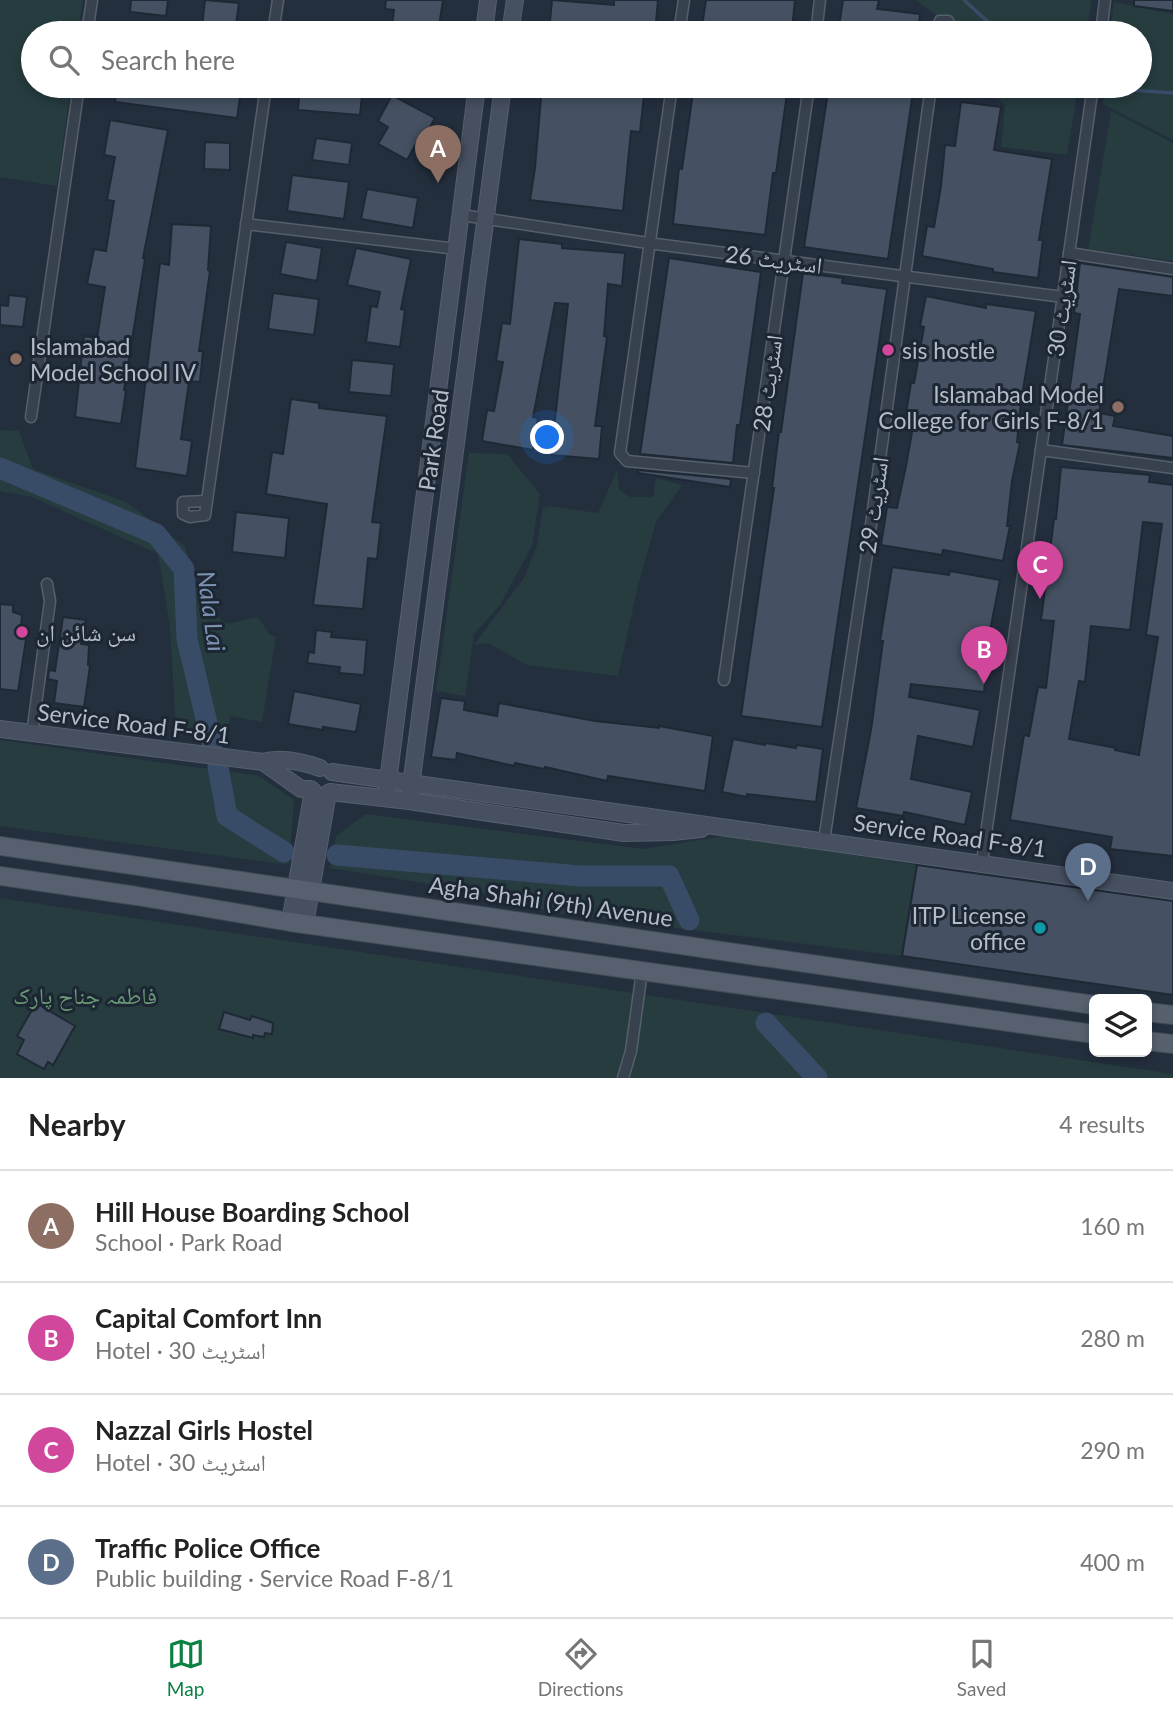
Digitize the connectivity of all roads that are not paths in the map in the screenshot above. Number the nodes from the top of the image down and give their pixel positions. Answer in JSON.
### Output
{"nodes":[{"id":1,"x":92,"y":0,"type":"edge"},
{"id":2,"x":278,"y":0,"type":"edge"},
{"id":3,"x":488,"y":0,"type":"edge"},
{"id":4,"x":515,"y":0,"type":"edge"},
{"id":5,"x":684,"y":0,"type":"edge"},
{"id":6,"x":820,"y":0,"type":"edge"},
{"id":7,"x":1105,"y":0,"type":"edge"},
{"id":8,"x":89,"y":21,"type":"edge"},
{"id":9,"x":275,"y":21,"type":"edge"},
{"id":10,"x":485,"y":21,"type":"edge"},
{"id":11,"x":512,"y":21,"type":"edge"},
{"id":12,"x":681,"y":21,"type":"edge"},
{"id":13,"x":817,"y":21,"type":"edge"},
{"id":14,"x":1102,"y":21,"type":"edge"},
{"id":15,"x":77,"y":98,"type":"edge"},
{"id":16,"x":264,"y":98,"type":"edge"},
{"id":17,"x":476,"y":98,"type":"edge"},
{"id":18,"x":501,"y":98,"type":"edge"},
{"id":19,"x":669,"y":98,"type":"edge"},
{"id":20,"x":806,"y":98,"type":"edge"},
{"id":21,"x":929,"y":98,"type":"edge"},
{"id":22,"x":1091,"y":98,"type":"edge"},
{"id":23,"x":461,"y":215,"type":"junction"},
{"id":24,"x":485,"y":217,"type":"junction"},
{"id":25,"x":246,"y":224,"type":"junction"},
{"id":26,"x":648,"y":243,"type":"junction"},
{"id":27,"x":457,"y":249,"type":"junction"},
{"id":28,"x":1069,"y":253,"type":"junction"},
{"id":29,"x":784,"y":260,"type":"junction"},
{"id":30,"x":1173,"y":269,"type":"edge"},
{"id":31,"x":905,"y":275,"type":"junction"},
{"id":32,"x":1063,"y":297,"type":"junction"},
{"id":33,"x":31,"y":417,"type":"dead end"},
{"id":34,"x":1041,"y":450,"type":"junction"},
{"id":35,"x":1173,"y":468,"type":"edge"},
{"id":36,"x":754,"y":473,"type":"junction"},
{"id":37,"x":205,"y":501,"type":"dead end"},
{"id":38,"x":47,"y":584,"type":"dead end"},
{"id":39,"x":724,"y":680,"type":"dead end"},
{"id":40,"x":0,"y":729,"type":"edge"},
{"id":41,"x":32,"y":734,"type":"junction"},
{"id":42,"x":262,"y":761,"type":"junction"},
{"id":43,"x":326,"y":770,"type":"junction"},
{"id":44,"x":389,"y":780,"type":"junction"},
{"id":45,"x":410,"y":783,"type":"junction"},
{"id":46,"x":321,"y":791,"type":"junction"},
{"id":47,"x":386,"y":797,"type":"junction"},
{"id":48,"x":409,"y":801,"type":"junction"},
{"id":49,"x":721,"y":826,"type":"junction"},
{"id":50,"x":824,"y":841,"type":"junction"},
{"id":51,"x":0,"y":846,"type":"edge"},
{"id":52,"x":982,"y":862,"type":"junction"},
{"id":53,"x":0,"y":876,"type":"edge"},
{"id":54,"x":304,"y":889,"type":"junction"},
{"id":55,"x":1173,"y":891,"type":"edge"},
{"id":56,"x":298,"y":923,"type":"junction"},
{"id":57,"x":642,"y":971,"type":"junction"},
{"id":58,"x":1089,"y":1004,"type":"edge"},
{"id":59,"x":1152,"y":1013,"type":"edge"},
{"id":60,"x":1173,"y":1015,"type":"edge"},
{"id":61,"x":1089,"y":1033,"type":"edge"},
{"id":62,"x":1152,"y":1042,"type":"edge"},
{"id":63,"x":1173,"y":1044,"type":"edge"},
{"id":64,"x":623,"y":1078,"type":"edge"}],
"edges":[{"from":1,"to":8,"type":"street"},
{"from":2,"to":9,"type":"street"},
{"from":3,"to":10,"type":"street"},
{"from":4,"to":11,"type":"street"},
{"from":5,"to":12,"type":"street"},
{"from":6,"to":13,"type":"street"},
{"from":7,"to":14,"type":"street"},
{"from":15,"to":33,"type":"street"},
{"from":16,"to":25,"type":"street"},
{"from":17,"to":23,"type":"street","name":"Park Road"},
{"from":18,"to":24,"type":"street","name":"Park Road"},
{"from":19,"to":26,"type":"street"},
{"from":20,"to":29,"type":"street","name":"اسٹریٹ 28"},
{"from":21,"to":31,"type":"street","name":"اسٹریٹ 29"},
{"from":22,"to":28,"type":"street","name":"اسٹریٹ 30"},
{"from":23,"to":24,"type":"street","name":"اسٹریٹ 26"},
{"from":23,"to":27,"type":"street","name":"Park Road"},
{"from":24,"to":26,"type":"street","name":"اسٹریٹ 26"},
{"from":24,"to":45,"type":"street","name":"Park Road"},
{"from":25,"to":27,"type":"street"},
{"from":25,"to":37,"type":"street"},
{"from":26,"to":29,"type":"street","name":"اسٹریٹ 26"},
{"from":26,"to":36,"type":"street"},
{"from":27,"to":44,"type":"street","name":"Park Road"},
{"from":28,"to":30,"type":"street"},
{"from":28,"to":32,"type":"street","name":"اسٹریٹ 30"},
{"from":29,"to":31,"type":"street","name":"اسٹریٹ 26"},
{"from":29,"to":36,"type":"street","name":"اسٹریٹ 28"},
{"from":31,"to":32,"type":"street","name":"اسٹریٹ 26"},
{"from":31,"to":50,"type":"street","name":"اسٹریٹ 29"},
{"from":32,"to":34,"type":"street","name":"اسٹریٹ 30"},
{"from":34,"to":35,"type":"street"},
{"from":34,"to":52,"type":"street","name":"اسٹریٹ 30"},
{"from":36,"to":39,"type":"street","name":"اسٹریٹ 28"},
{"from":38,"to":41,"type":"street"},
{"from":40,"to":41,"type":"street","name":"Service Road F-8/1"},
{"from":41,"to":42,"type":"street","name":"Service Road F-8/1"},
{"from":42,"to":43,"type":"street","name":"Service Road F-8/1"},
{"from":42,"to":46,"type":"street","name":"Service Road F-8/1"},
{"from":43,"to":44,"type":"street","name":"Service Road F-8/1"},
{"from":43,"to":46,"type":"street"},
{"from":43,"to":46,"type":"street"},
{"from":44,"to":45,"type":"street","name":"Service Road F-8/1"},
{"from":44,"to":47,"type":"street","name":"Park Road"},
{"from":45,"to":48,"type":"street","name":"Park Road"},
{"from":45,"to":49,"type":"street","name":"Service Road F-8/1"},
{"from":46,"to":47,"type":"street","name":"Service Road F-8/1"},
{"from":46,"to":54,"type":"street"},
{"from":47,"to":48,"type":"street","name":"Service Road F-8/1"},
{"from":48,"to":49,"type":"street","name":"Service Road F-8/1"},
{"from":49,"to":50,"type":"street","name":"Service Road F-8/1"},
{"from":50,"to":52,"type":"street","name":"Service Road F-8/1"},
{"from":51,"to":54,"type":"main road","name":"Agha Shahi (9th) Avenue"},
{"from":52,"to":55,"type":"street","name":"Service Road F-8/1"},
{"from":53,"to":56,"type":"main road"},
{"from":54,"to":56,"type":"street"},
{"from":54,"to":58,"type":"main road","name":"Agha Shahi (9th) Avenue"},
{"from":56,"to":57,"type":"main road"},
{"from":57,"to":61,"type":"main road"},
{"from":57,"to":64,"type":"street"},
{"from":59,"to":60,"type":"main road"},
{"from":62,"to":63,"type":"main road"}]}
